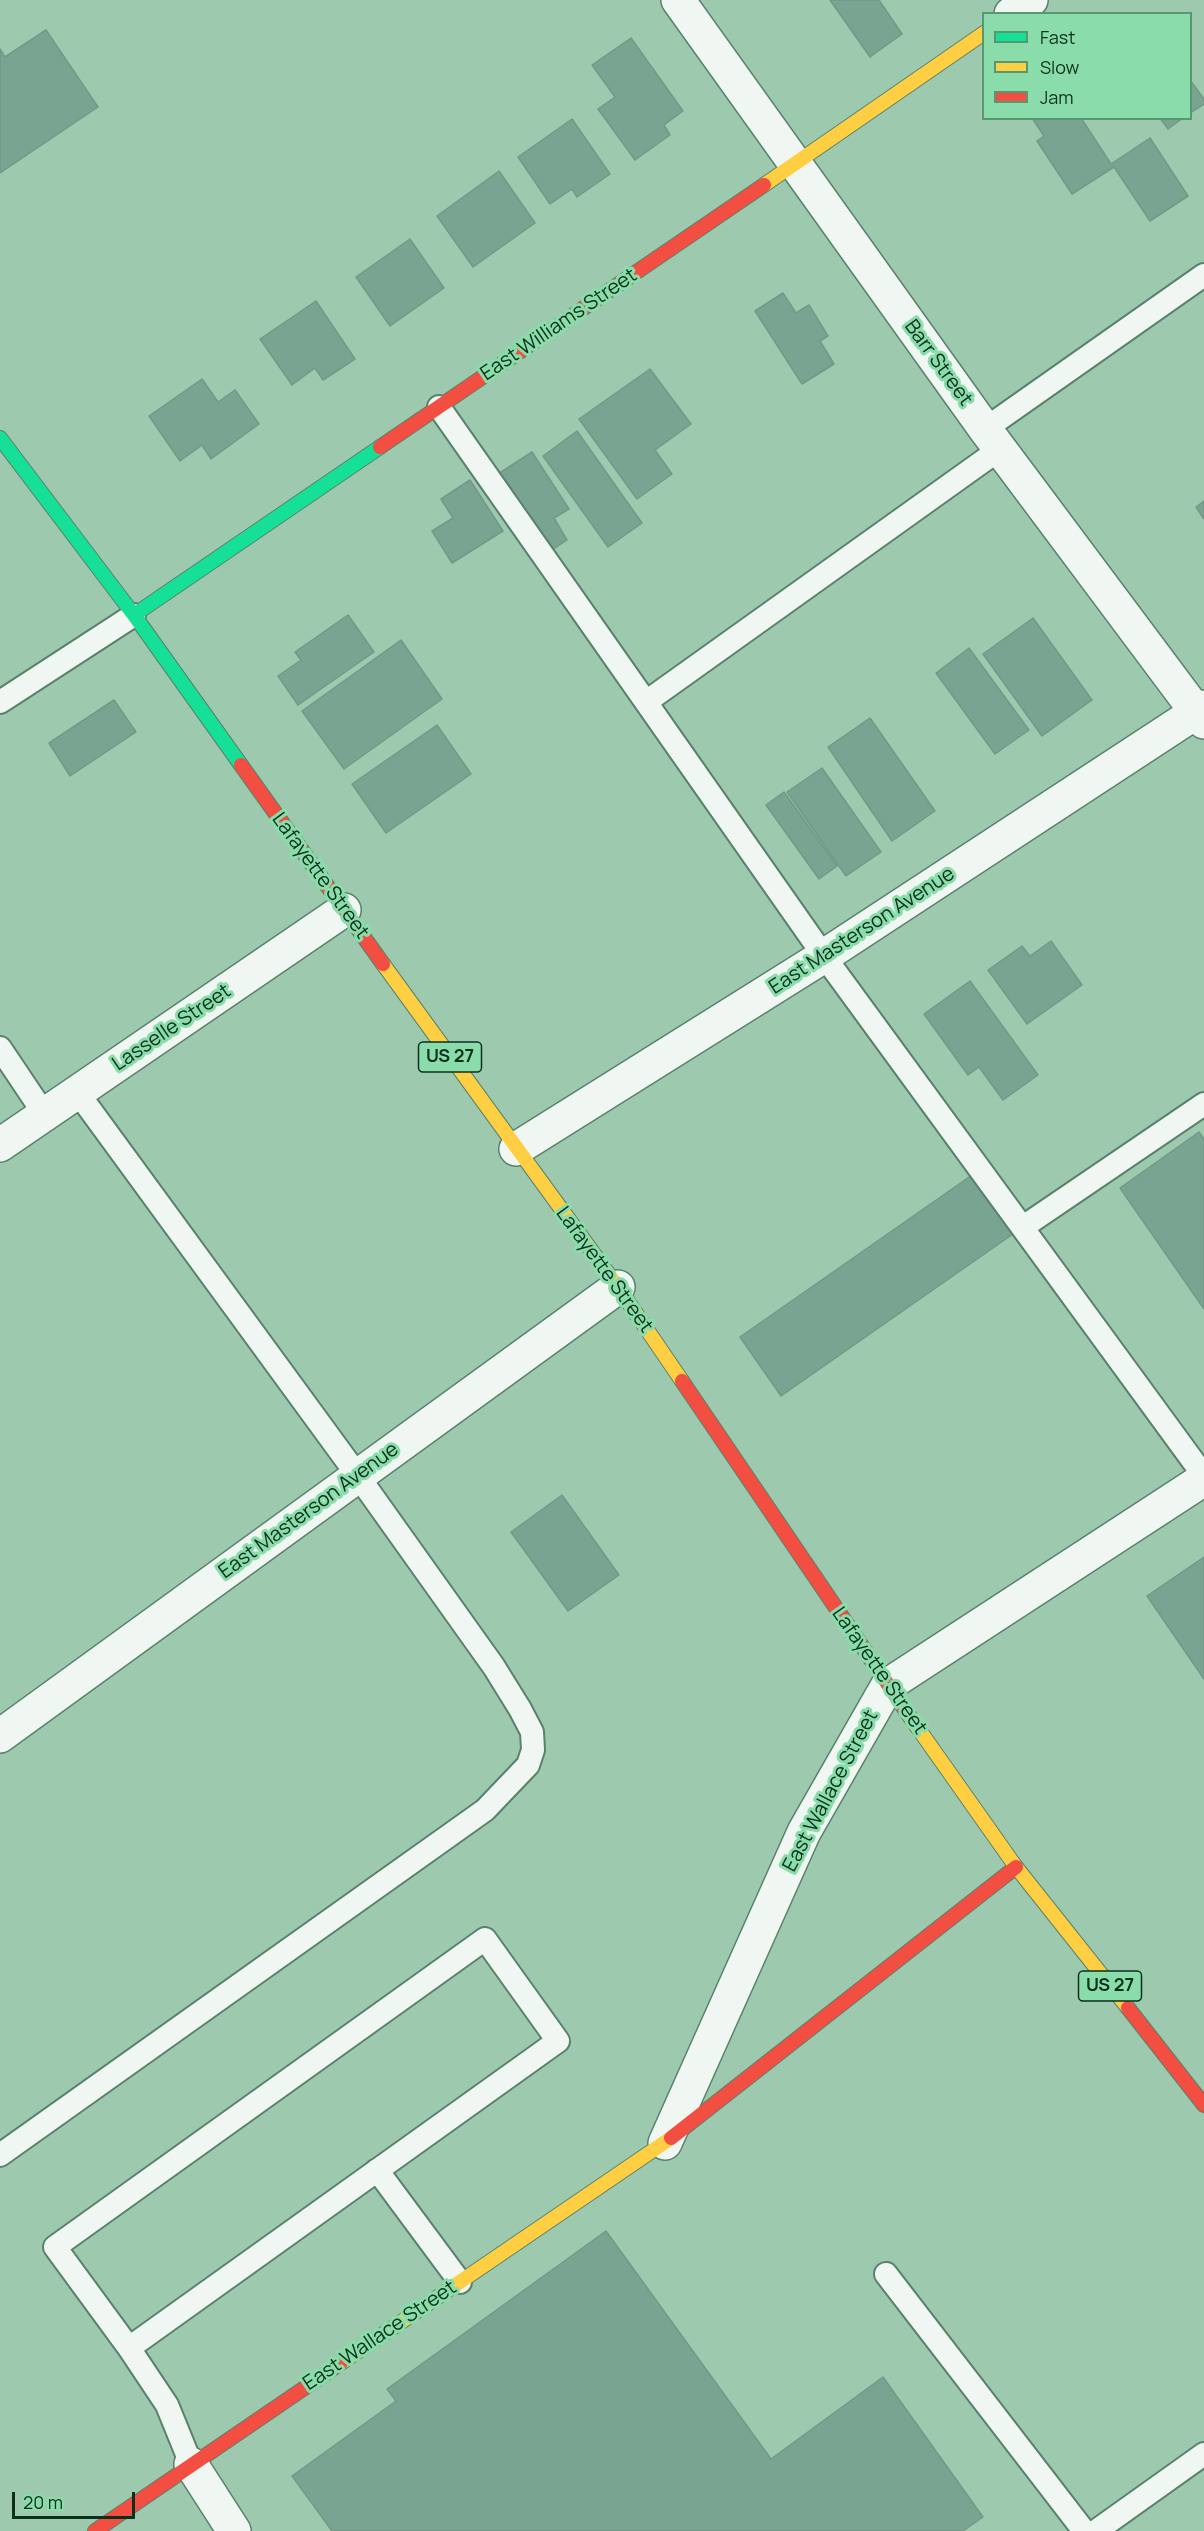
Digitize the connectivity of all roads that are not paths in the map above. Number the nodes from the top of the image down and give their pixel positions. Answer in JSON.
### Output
{"nodes":[{"id":1,"x":678,"y":0,"type":"edge"},
{"id":2,"x":1031,"y":0,"type":"edge"},
{"id":3,"x":1014,"y":12,"type":"edge"},
{"id":4,"x":982,"y":34,"type":"edge"},
{"id":5,"x":795,"y":164,"type":"junction"},
{"id":6,"x":1204,"y":275,"type":"edge"},
{"id":7,"x":439,"y":407,"type":"junction"},
{"id":8,"x":0,"y":438,"type":"edge"},
{"id":9,"x":992,"y":439,"type":"junction"},
{"id":10,"x":134,"y":615,"type":"junction"},
{"id":11,"x":0,"y":702,"type":"edge"},
{"id":12,"x":646,"y":702,"type":"junction"},
{"id":13,"x":1202,"y":714,"type":"edge"},
{"id":14,"x":344,"y":910,"type":"junction"},
{"id":15,"x":824,"y":956,"type":"junction"},
{"id":16,"x":0,"y":1048,"type":"edge"},
{"id":17,"x":78,"y":1093,"type":"junction"},
{"id":18,"x":1204,"y":1104,"type":"edge"},
{"id":19,"x":45,"y":1115,"type":"junction"},
{"id":20,"x":0,"y":1145,"type":"edge"},
{"id":21,"x":516,"y":1149,"type":"junction"},
{"id":22,"x":1023,"y":1227,"type":"junction"},
{"id":23,"x":618,"y":1287,"type":"junction"},
{"id":24,"x":358,"y":1476,"type":"junction"},
{"id":25,"x":1204,"y":1478,"type":"edge"},
{"id":26,"x":888,"y":1685,"type":"junction"},
{"id":27,"x":0,"y":1736,"type":"edge"},
{"id":28,"x":1016,"y":1867,"type":"junction"},
{"id":29,"x":1204,"y":2105,"type":"edge"},
{"id":30,"x":665,"y":2143,"type":"junction"},
{"id":31,"x":0,"y":2155,"type":"edge"},
{"id":32,"x":377,"y":2170,"type":"junction"},
{"id":33,"x":886,"y":2274,"type":"dead end"},
{"id":34,"x":460,"y":2282,"type":"junction"},
{"id":35,"x":129,"y":2348,"type":"junction"},
{"id":36,"x":1204,"y":2454,"type":"edge"},
{"id":37,"x":191,"y":2464,"type":"junction"},
{"id":38,"x":95,"y":2531,"type":"edge"},
{"id":39,"x":234,"y":2531,"type":"edge"},
{"id":40,"x":1084,"y":2531,"type":"edge"},
{"id":41,"x":1096,"y":2531,"type":"edge"}],
"edges":[{"from":1,"to":5,"type":"street","name":"Barr Street"},
{"from":2,"to":3,"type":"street"},
{"from":4,"to":5,"type":"main road","name":"East Williams Street"},
{"from":5,"to":7,"type":"main road","name":"East Williams Street"},
{"from":5,"to":9,"type":"street","name":"Barr Street"},
{"from":6,"to":9,"type":"lane"},
{"from":7,"to":10,"type":"main road","name":"East Williams Street"},
{"from":7,"to":12,"type":"lane"},
{"from":8,"to":10,"type":"main road","name":"Lafayette Street","number":"US 27"},
{"from":9,"to":12,"type":"lane"},
{"from":9,"to":13,"type":"street","name":"Barr Street"},
{"from":10,"to":11,"type":"lane"},
{"from":10,"to":14,"type":"main road","name":"Lafayette Street","number":"US 27"},
{"from":12,"to":15,"type":"lane"},
{"from":13,"to":15,"type":"street","name":"East Masterson Avenue"},
{"from":14,"to":17,"type":"street","name":"Lasselle Street"},
{"from":14,"to":21,"type":"main road","name":"Lafayette Street","number":"US 27"},
{"from":15,"to":21,"type":"street","name":"East Masterson Avenue"},
{"from":15,"to":22,"type":"lane"},
{"from":16,"to":19,"type":"lane"},
{"from":17,"to":19,"type":"street","name":"Lasselle Street"},
{"from":17,"to":24,"type":"lane"},
{"from":18,"to":22,"type":"lane"},
{"from":19,"to":20,"type":"street","name":"Lasselle Street"},
{"from":21,"to":23,"type":"main road","name":"Lafayette Street","number":"US 27"},
{"from":22,"to":25,"type":"lane"},
{"from":23,"to":24,"type":"street","name":"East Masterson Avenue"},
{"from":23,"to":26,"type":"main road","name":"Lafayette Street","number":"US 27"},
{"from":24,"to":27,"type":"street","name":"East Masterson Avenue"},
{"from":24,"to":31,"type":"lane"},
{"from":25,"to":26,"type":"street","name":"East Wallace Street"},
{"from":26,"to":28,"type":"main road","name":"Lafayette Street","number":"US 27"},
{"from":26,"to":30,"type":"street","name":"East Wallace Street"},
{"from":28,"to":29,"type":"main road","name":"Lafayette Street","number":"US 27"},
{"from":28,"to":30,"type":"main road","name":"East Wallace Street"},
{"from":30,"to":34,"type":"main road","name":"East Wallace Street"},
{"from":32,"to":34,"type":"lane"},
{"from":32,"to":35,"type":"lane"},
{"from":32,"to":35,"type":"lane"},
{"from":33,"to":40,"type":"lane"},
{"from":34,"to":37,"type":"main road","name":"East Wallace Street"},
{"from":35,"to":37,"type":"lane"},
{"from":36,"to":41,"type":"lane"},
{"from":37,"to":38,"type":"main road","name":"East Wallace Street"},
{"from":37,"to":39,"type":"street"}]}
